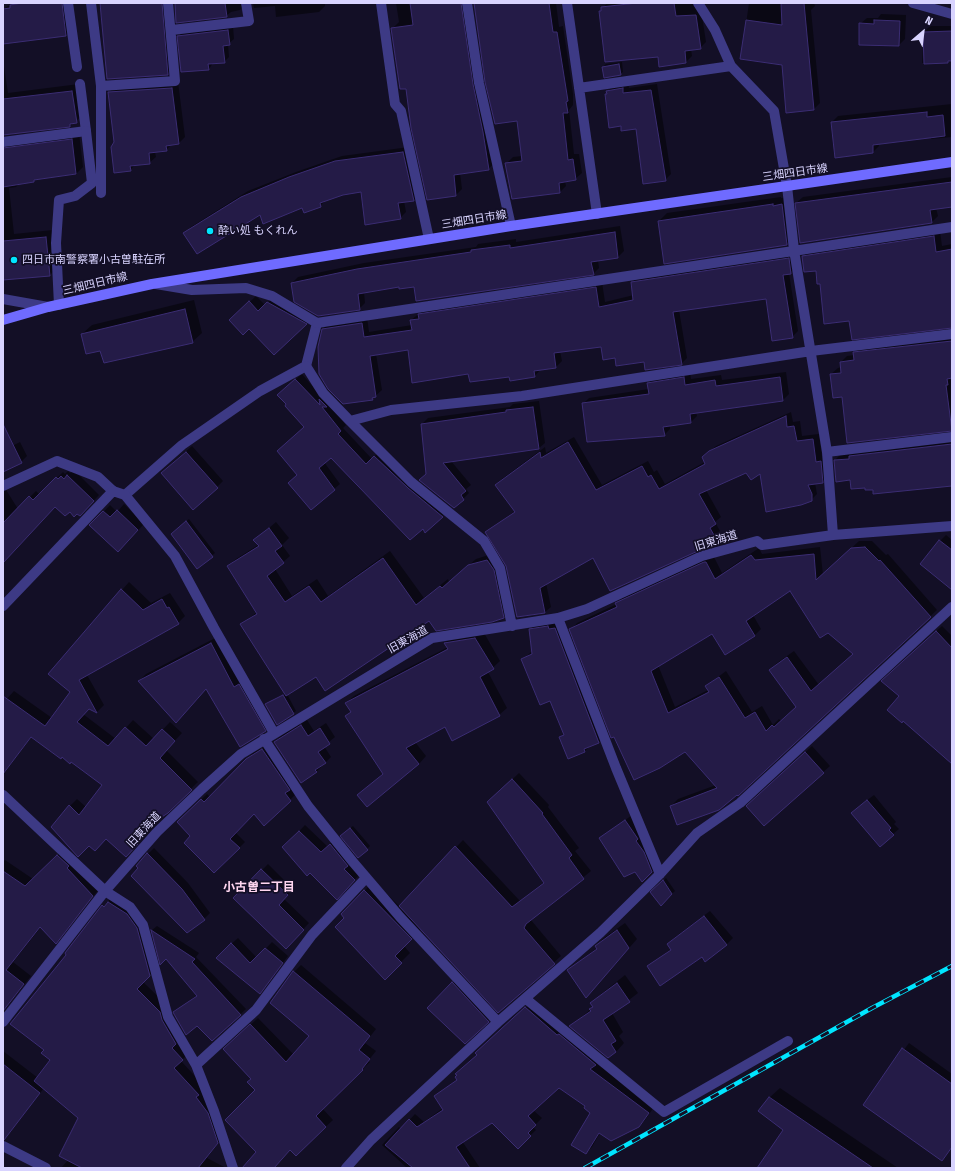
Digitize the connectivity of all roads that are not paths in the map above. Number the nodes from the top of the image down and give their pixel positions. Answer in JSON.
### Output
{"nodes":[{"id":1,"x":68,"y":3,"type":"edge"},
{"id":2,"x":91,"y":3,"type":"edge"},
{"id":3,"x":168,"y":3,"type":"edge"},
{"id":4,"x":246,"y":3,"type":"edge"},
{"id":5,"x":381,"y":3,"type":"edge"},
{"id":6,"x":467,"y":3,"type":"edge"},
{"id":7,"x":567,"y":3,"type":"edge"},
{"id":8,"x":698,"y":3,"type":"edge"},
{"id":9,"x":913,"y":3,"type":"edge"},
{"id":10,"x":952,"y":14,"type":"edge"},
{"id":11,"x":172,"y":30,"type":"junction"},
{"id":12,"x":731,"y":66,"type":"junction"},
{"id":13,"x":77,"y":67,"type":"dead end"},
{"id":14,"x":80,"y":84,"type":"dead end"},
{"id":15,"x":101,"y":86,"type":"junction"},
{"id":16,"x":579,"y":88,"type":"junction"},
{"id":17,"x":86,"y":131,"type":"junction"},
{"id":18,"x":3,"y":142,"type":"edge"},
{"id":19,"x":952,"y":162,"type":"edge"},
{"id":20,"x":787,"y":186,"type":"junction"},
{"id":21,"x":102,"y":193,"type":"dead end"},
{"id":22,"x":597,"y":214,"type":"junction"},
{"id":23,"x":511,"y":226,"type":"junction"},
{"id":24,"x":952,"y":227,"type":"edge"},
{"id":25,"x":429,"y":239,"type":"junction"},
{"id":26,"x":794,"y":250,"type":"junction"},
{"id":27,"x":152,"y":284,"type":"junction"},
{"id":28,"x":3,"y":299,"type":"edge"},
{"id":29,"x":60,"y":305,"type":"junction"},
{"id":30,"x":48,"y":307,"type":"junction"},
{"id":31,"x":3,"y":320,"type":"edge"},
{"id":32,"x":317,"y":323,"type":"junction"},
{"id":33,"x":952,"y":334,"type":"edge"},
{"id":34,"x":811,"y":351,"type":"junction"},
{"id":35,"x":306,"y":366,"type":"junction"},
{"id":36,"x":350,"y":421,"type":"junction"},
{"id":37,"x":952,"y":437,"type":"edge"},
{"id":38,"x":827,"y":452,"type":"junction"},
{"id":39,"x":3,"y":486,"type":"edge"},
{"id":40,"x":113,"y":492,"type":"junction"},
{"id":41,"x":125,"y":495,"type":"junction"},
{"id":42,"x":952,"y":526,"type":"edge"},
{"id":43,"x":833,"y":535,"type":"junction"},
{"id":44,"x":3,"y":606,"type":"edge"},
{"id":45,"x":952,"y":607,"type":"edge"},
{"id":46,"x":558,"y":618,"type":"junction"},
{"id":47,"x":512,"y":626,"type":"junction"},
{"id":48,"x":274,"y":733,"type":"junction"},
{"id":49,"x":264,"y":739,"type":"junction"},
{"id":50,"x":3,"y":795,"type":"edge"},
{"id":51,"x":660,"y":874,"type":"junction"},
{"id":52,"x":366,"y":878,"type":"junction"},
{"id":53,"x":105,"y":892,"type":"junction"},
{"id":54,"x":526,"y":999,"type":"junction"},
{"id":55,"x":3,"y":1022,"type":"edge"},
{"id":56,"x":498,"y":1022,"type":"junction"},
{"id":57,"x":788,"y":1041,"type":"dead end"},
{"id":58,"x":196,"y":1065,"type":"junction"},
{"id":59,"x":3,"y":1146,"type":"edge"},
{"id":60,"x":46,"y":1168,"type":"edge"},
{"id":61,"x":233,"y":1168,"type":"edge"},
{"id":62,"x":346,"y":1168,"type":"edge"}],
"edges":[{"from":1,"to":13,"type":"street"},
{"from":2,"to":15,"type":"street"},
{"from":3,"to":11,"type":"street"},
{"from":4,"to":11,"type":"street"},
{"from":5,"to":25,"type":"street"},
{"from":6,"to":23,"type":"street"},
{"from":7,"to":16,"type":"street"},
{"from":8,"to":12,"type":"street"},
{"from":9,"to":10,"type":"street"},
{"from":11,"to":15,"type":"street"},
{"from":12,"to":16,"type":"street"},
{"from":12,"to":20,"type":"street"},
{"from":14,"to":17,"type":"street"},
{"from":15,"to":21,"type":"street"},
{"from":16,"to":22,"type":"street"},
{"from":17,"to":18,"type":"street"},
{"from":17,"to":29,"type":"street"},
{"from":19,"to":20,"type":"main road","name":"三畑四日市線"},
{"from":20,"to":22,"type":"main road","name":"三畑四日市線"},
{"from":20,"to":26,"type":"street"},
{"from":22,"to":23,"type":"main road","name":"三畑四日市線"},
{"from":23,"to":25,"type":"main road","name":"三畑四日市線"},
{"from":24,"to":26,"type":"street"},
{"from":25,"to":27,"type":"main road","name":"三畑四日市線"},
{"from":26,"to":32,"type":"street"},
{"from":26,"to":34,"type":"street"},
{"from":27,"to":29,"type":"main road","name":"三畑四日市線"},
{"from":27,"to":32,"type":"street"},
{"from":28,"to":30,"type":"street"},
{"from":29,"to":30,"type":"main road","name":"三畑四日市線"},
{"from":30,"to":31,"type":"main road","name":"三畑四日市線"},
{"from":32,"to":35,"type":"street"},
{"from":33,"to":34,"type":"street"},
{"from":34,"to":36,"type":"street"},
{"from":34,"to":38,"type":"street"},
{"from":35,"to":36,"type":"street"},
{"from":35,"to":41,"type":"street"},
{"from":36,"to":47,"type":"street"},
{"from":37,"to":38,"type":"street"},
{"from":38,"to":43,"type":"street"},
{"from":39,"to":40,"type":"street"},
{"from":40,"to":41,"type":"street"},
{"from":40,"to":44,"type":"street"},
{"from":41,"to":48,"type":"street"},
{"from":42,"to":43,"type":"street","name":"旧東海道"},
{"from":43,"to":46,"type":"street","name":"旧東海道"},
{"from":45,"to":51,"type":"street"},
{"from":46,"to":47,"type":"street","name":"旧東海道"},
{"from":46,"to":51,"type":"street"},
{"from":47,"to":48,"type":"street","name":"旧東海道"},
{"from":48,"to":49,"type":"street","name":"旧東海道"},
{"from":49,"to":52,"type":"street"},
{"from":49,"to":53,"type":"street","name":"旧東海道"},
{"from":50,"to":53,"type":"street"},
{"from":51,"to":54,"type":"street"},
{"from":52,"to":56,"type":"street"},
{"from":52,"to":58,"type":"street"},
{"from":53,"to":55,"type":"street","name":"旧東海道"},
{"from":53,"to":58,"type":"street"},
{"from":54,"to":56,"type":"street"},
{"from":54,"to":57,"type":"street"},
{"from":56,"to":62,"type":"street"},
{"from":58,"to":61,"type":"street"},
{"from":59,"to":60,"type":"street"}]}
